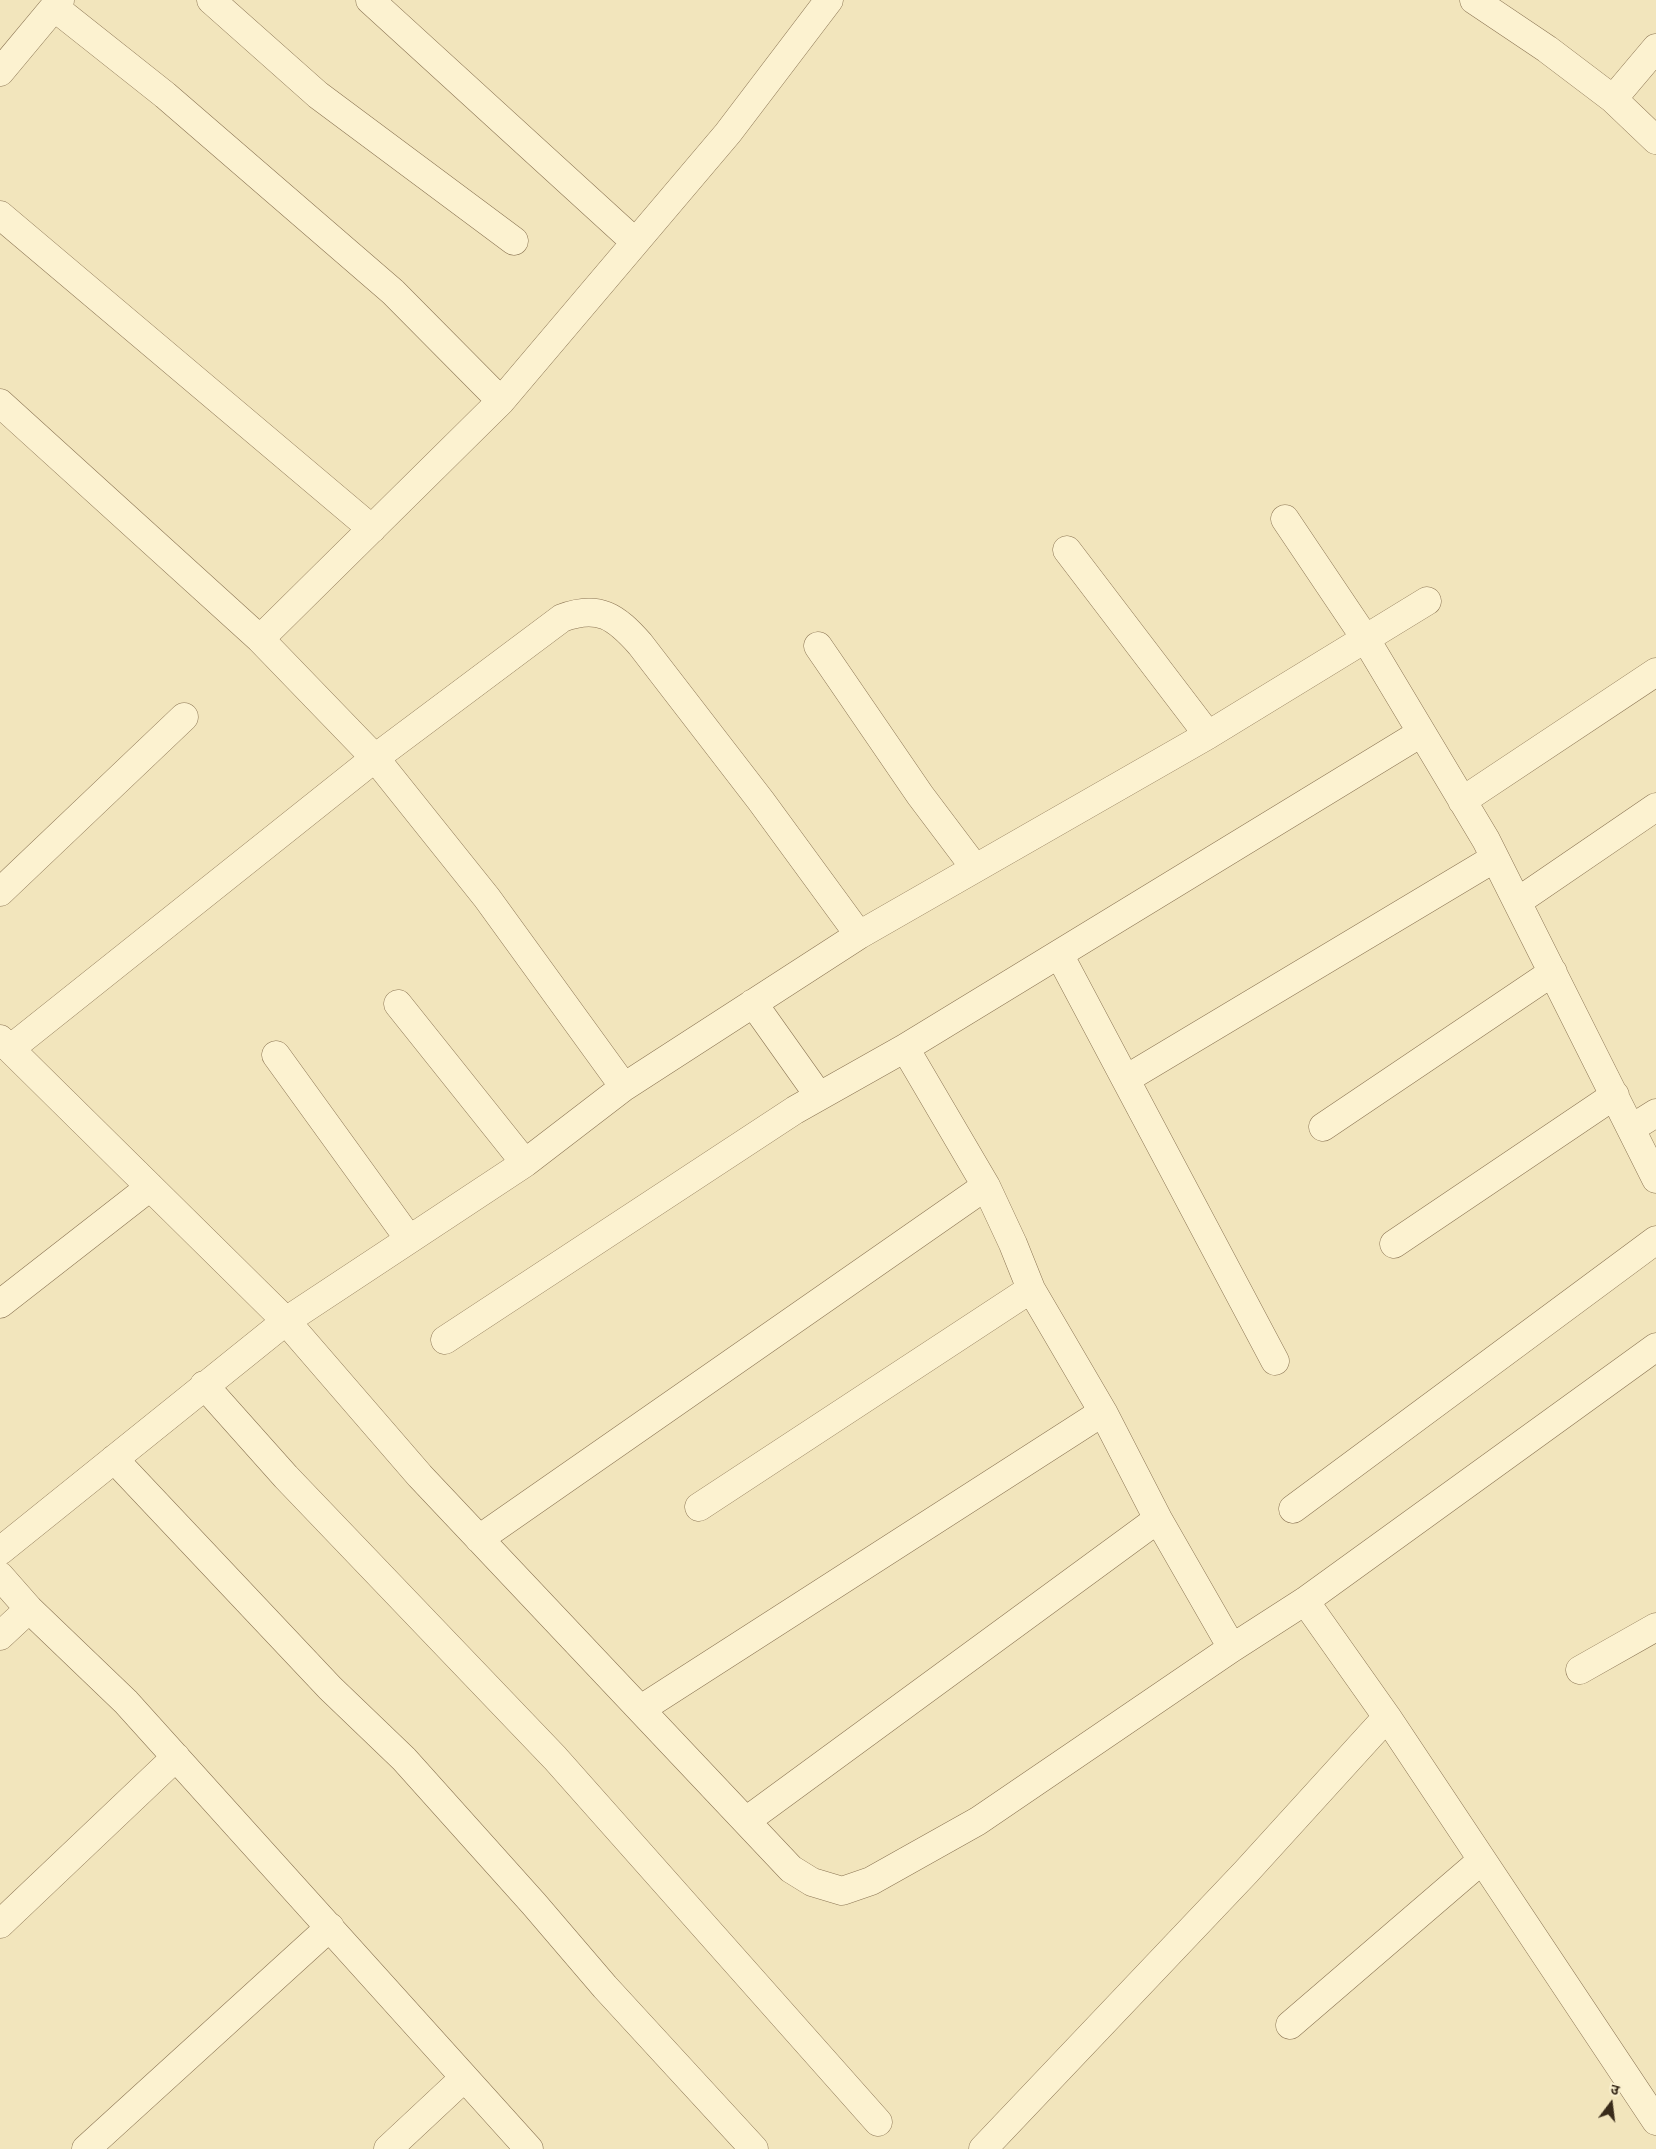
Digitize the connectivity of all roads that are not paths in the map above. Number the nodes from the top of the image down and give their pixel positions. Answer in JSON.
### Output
{"nodes":[{"id":1,"x":211,"y":0,"type":"edge"},
{"id":2,"x":370,"y":0,"type":"edge"},
{"id":3,"x":829,"y":0,"type":"edge"},
{"id":4,"x":1474,"y":0,"type":"edge"},
{"id":5,"x":57,"y":3,"type":"edge"},
{"id":6,"x":1656,"y":48,"type":"edge"},
{"id":7,"x":0,"y":72,"type":"edge"},
{"id":8,"x":1613,"y":99,"type":"junction"},
{"id":9,"x":1656,"y":140,"type":"edge"},
{"id":10,"x":0,"y":215,"type":"edge"},
{"id":11,"x":514,"y":241,"type":"dead end"},
{"id":12,"x":634,"y":241,"type":"junction"},
{"id":13,"x":501,"y":401,"type":"junction"},
{"id":14,"x":0,"y":404,"type":"edge"},
{"id":15,"x":1286,"y":519,"type":"dead end"},
{"id":16,"x":372,"y":529,"type":"junction"},
{"id":17,"x":1068,"y":550,"type":"dead end"},
{"id":18,"x":1427,"y":601,"type":"dead end"},
{"id":19,"x":1365,"y":638,"type":"junction"},
{"id":20,"x":260,"y":639,"type":"junction"},
{"id":21,"x":818,"y":646,"type":"dead end"},
{"id":22,"x":1656,"y":672,"type":"edge"},
{"id":23,"x":184,"y":717,"type":"dead end"},
{"id":24,"x":1421,"y":733,"type":"junction"},
{"id":25,"x":1208,"y":735,"type":"junction"},
{"id":26,"x":375,"y":758,"type":"junction"},
{"id":27,"x":1462,"y":801,"type":"junction"},
{"id":28,"x":1656,"y":806,"type":"edge"},
{"id":29,"x":1495,"y":858,"type":"junction"},
{"id":30,"x":975,"y":868,"type":"junction"},
{"id":31,"x":0,"y":892,"type":"edge"},
{"id":32,"x":1517,"y":902,"type":"junction"},
{"id":33,"x":859,"y":935,"type":"junction"},
{"id":34,"x":1059,"y":954,"type":"junction"},
{"id":35,"x":1553,"y":972,"type":"junction"},
{"id":36,"x":753,"y":1003,"type":"junction"},
{"id":37,"x":398,"y":1004,"type":"dead end"},
{"id":38,"x":5,"y":1044,"type":"edge"},
{"id":39,"x":905,"y":1048,"type":"junction"},
{"id":40,"x":276,"y":1054,"type":"dead end"},
{"id":41,"x":1126,"y":1079,"type":"junction"},
{"id":42,"x":624,"y":1087,"type":"junction"},
{"id":43,"x":1615,"y":1095,"type":"junction"},
{"id":44,"x":819,"y":1096,"type":"junction"},
{"id":45,"x":1656,"y":1113,"type":"edge"},
{"id":46,"x":1323,"y":1127,"type":"dead end"},
{"id":47,"x":1632,"y":1128,"type":"junction"},
{"id":48,"x":525,"y":1163,"type":"junction"},
{"id":49,"x":1656,"y":1179,"type":"edge"},
{"id":50,"x":986,"y":1186,"type":"junction"},
{"id":51,"x":150,"y":1187,"type":"junction"},
{"id":52,"x":409,"y":1239,"type":"junction"},
{"id":53,"x":1656,"y":1240,"type":"edge"},
{"id":54,"x":1394,"y":1244,"type":"dead end"},
{"id":55,"x":1031,"y":1289,"type":"junction"},
{"id":56,"x":0,"y":1304,"type":"edge"},
{"id":57,"x":286,"y":1321,"type":"junction"},
{"id":58,"x":445,"y":1340,"type":"dead end"},
{"id":59,"x":1656,"y":1347,"type":"edge"},
{"id":60,"x":1275,"y":1361,"type":"dead end"},
{"id":61,"x":204,"y":1385,"type":"junction"},
{"id":62,"x":1103,"y":1412,"type":"junction"},
{"id":63,"x":114,"y":1459,"type":"junction"},
{"id":64,"x":699,"y":1507,"type":"dead end"},
{"id":65,"x":1293,"y":1509,"type":"dead end"},
{"id":66,"x":1158,"y":1519,"type":"junction"},
{"id":67,"x":479,"y":1539,"type":"junction"},
{"id":68,"x":0,"y":1551,"type":"edge"},
{"id":69,"x":0,"y":1576,"type":"edge"},
{"id":70,"x":1306,"y":1601,"type":"junction"},
{"id":71,"x":29,"y":1609,"type":"junction"},
{"id":72,"x":1656,"y":1627,"type":"edge"},
{"id":73,"x":0,"y":1636,"type":"edge"},
{"id":74,"x":1232,"y":1648,"type":"junction"},
{"id":75,"x":1580,"y":1670,"type":"dead end"},
{"id":76,"x":641,"y":1709,"type":"junction"},
{"id":77,"x":1387,"y":1717,"type":"junction"},
{"id":78,"x":176,"y":1757,"type":"junction"},
{"id":79,"x":746,"y":1820,"type":"junction"},
{"id":80,"x":1482,"y":1860,"type":"junction"},
{"id":81,"x":0,"y":1924,"type":"edge"},
{"id":82,"x":330,"y":1927,"type":"junction"},
{"id":83,"x":1290,"y":2025,"type":"dead end"},
{"id":84,"x":464,"y":2078,"type":"junction"},
{"id":85,"x":1656,"y":2120,"type":"edge"},
{"id":86,"x":878,"y":2122,"type":"dead end"},
{"id":87,"x":86,"y":2149,"type":"edge"},
{"id":88,"x":388,"y":2149,"type":"edge"},
{"id":89,"x":528,"y":2149,"type":"edge"},
{"id":90,"x":754,"y":2149,"type":"edge"},
{"id":91,"x":983,"y":2149,"type":"edge"}],
"edges":[{"from":1,"to":11,"type":"street"},
{"from":2,"to":12,"type":"street"},
{"from":3,"to":12,"type":"street"},
{"from":4,"to":8,"type":"street"},
{"from":5,"to":7,"type":"street"},
{"from":5,"to":13,"type":"street"},
{"from":6,"to":8,"type":"street"},
{"from":8,"to":9,"type":"street"},
{"from":10,"to":16,"type":"street"},
{"from":12,"to":13,"type":"street"},
{"from":13,"to":16,"type":"street"},
{"from":14,"to":20,"type":"street"},
{"from":15,"to":19,"type":"street"},
{"from":16,"to":20,"type":"street"},
{"from":17,"to":25,"type":"street"},
{"from":18,"to":19,"type":"street"},
{"from":19,"to":24,"type":"street"},
{"from":19,"to":25,"type":"street"},
{"from":20,"to":26,"type":"street"},
{"from":21,"to":30,"type":"street"},
{"from":22,"to":27,"type":"street"},
{"from":23,"to":31,"type":"street"},
{"from":24,"to":27,"type":"street"},
{"from":24,"to":34,"type":"street"},
{"from":25,"to":30,"type":"street"},
{"from":26,"to":33,"type":"street"},
{"from":26,"to":38,"type":"street"},
{"from":26,"to":42,"type":"street"},
{"from":27,"to":29,"type":"street"},
{"from":28,"to":32,"type":"street"},
{"from":29,"to":32,"type":"street"},
{"from":29,"to":41,"type":"street"},
{"from":30,"to":33,"type":"street"},
{"from":32,"to":35,"type":"street"},
{"from":33,"to":36,"type":"street"},
{"from":34,"to":39,"type":"street"},
{"from":34,"to":41,"type":"street"},
{"from":35,"to":43,"type":"street"},
{"from":35,"to":46,"type":"street"},
{"from":36,"to":42,"type":"street"},
{"from":36,"to":44,"type":"street"},
{"from":37,"to":48,"type":"street"},
{"from":38,"to":51,"type":"street"},
{"from":39,"to":44,"type":"street"},
{"from":39,"to":50,"type":"street"},
{"from":40,"to":52,"type":"street"},
{"from":41,"to":60,"type":"street"},
{"from":42,"to":48,"type":"street"},
{"from":43,"to":47,"type":"street"},
{"from":43,"to":54,"type":"street"},
{"from":44,"to":58,"type":"street"},
{"from":45,"to":47,"type":"street"},
{"from":47,"to":49,"type":"street"},
{"from":48,"to":52,"type":"street"},
{"from":50,"to":55,"type":"street"},
{"from":50,"to":67,"type":"street"},
{"from":51,"to":56,"type":"street"},
{"from":51,"to":57,"type":"street"},
{"from":52,"to":57,"type":"street"},
{"from":53,"to":65,"type":"street"},
{"from":55,"to":62,"type":"street"},
{"from":55,"to":64,"type":"street"},
{"from":57,"to":61,"type":"street"},
{"from":57,"to":67,"type":"street"},
{"from":59,"to":70,"type":"street"},
{"from":61,"to":63,"type":"street"},
{"from":61,"to":86,"type":"street"},
{"from":62,"to":66,"type":"street"},
{"from":62,"to":76,"type":"street"},
{"from":63,"to":68,"type":"street"},
{"from":63,"to":90,"type":"street"},
{"from":66,"to":74,"type":"street"},
{"from":66,"to":79,"type":"street"},
{"from":67,"to":76,"type":"street"},
{"from":69,"to":71,"type":"street"},
{"from":70,"to":74,"type":"street"},
{"from":70,"to":77,"type":"street"},
{"from":71,"to":73,"type":"street"},
{"from":71,"to":78,"type":"street"},
{"from":72,"to":75,"type":"street"},
{"from":74,"to":79,"type":"street"},
{"from":76,"to":79,"type":"street"},
{"from":77,"to":80,"type":"street"},
{"from":77,"to":91,"type":"street"},
{"from":78,"to":81,"type":"street"},
{"from":78,"to":82,"type":"street"},
{"from":80,"to":83,"type":"street"},
{"from":80,"to":85,"type":"street"},
{"from":82,"to":84,"type":"street"},
{"from":82,"to":87,"type":"street"},
{"from":84,"to":88,"type":"street"},
{"from":84,"to":89,"type":"street"}]}
